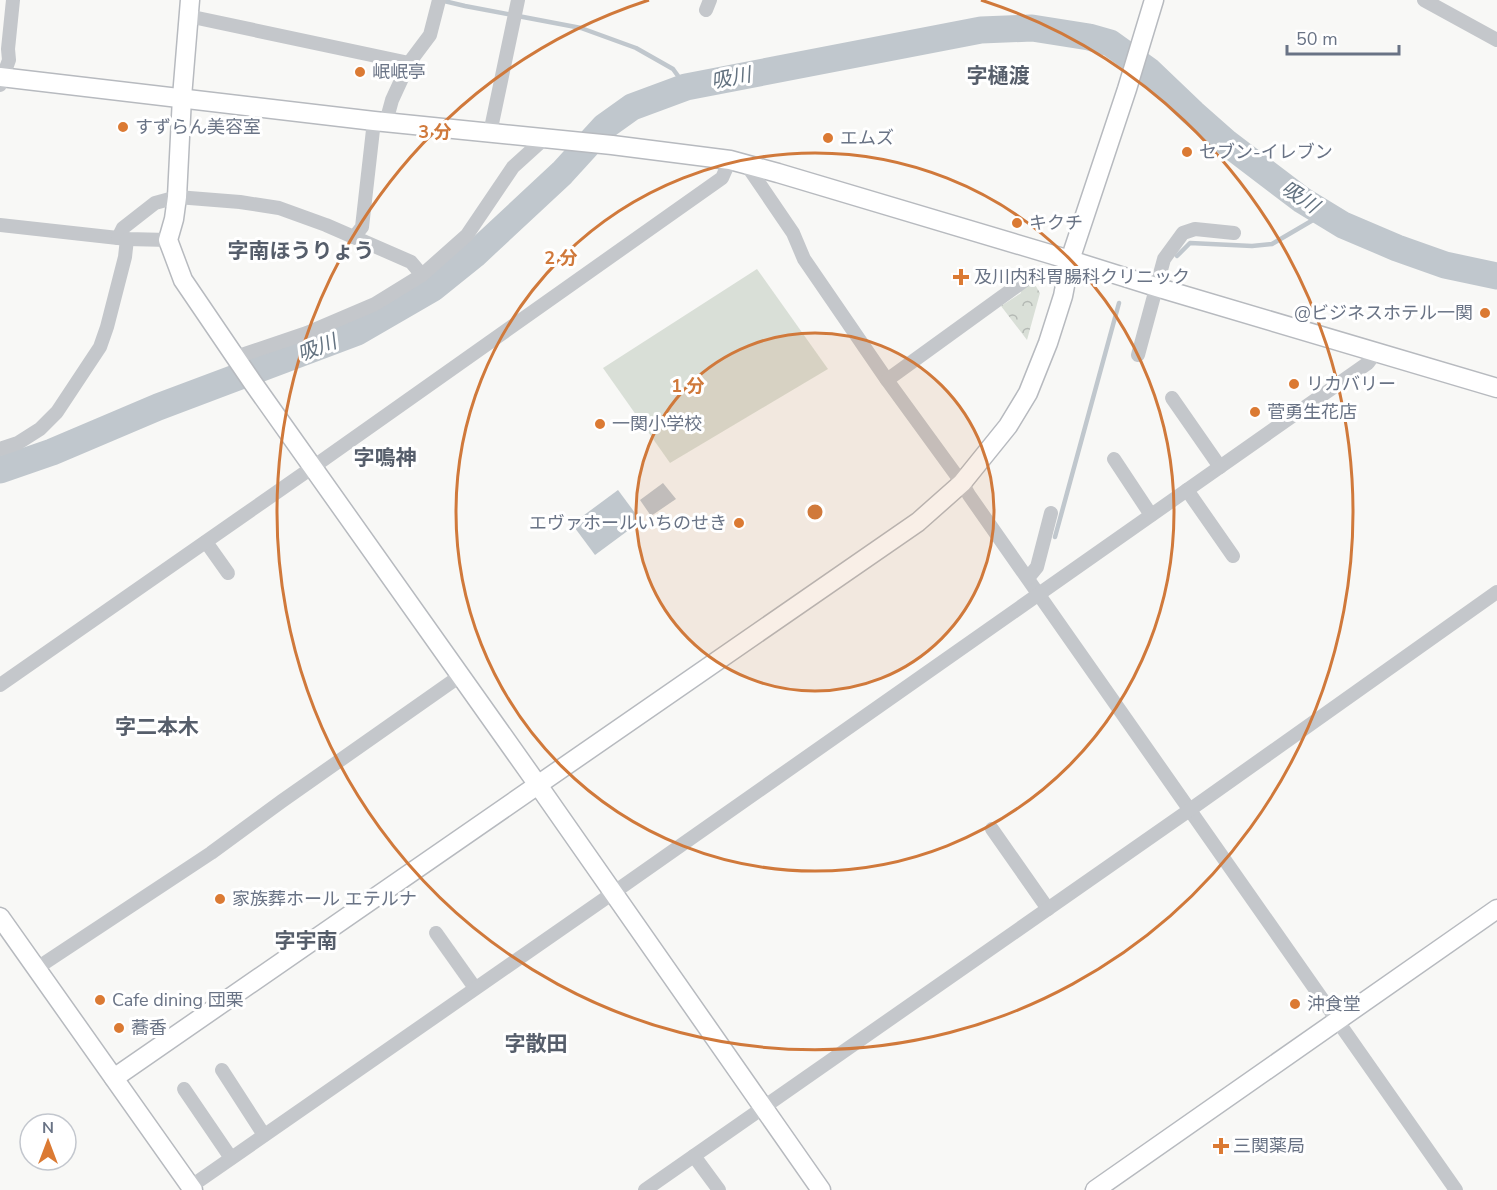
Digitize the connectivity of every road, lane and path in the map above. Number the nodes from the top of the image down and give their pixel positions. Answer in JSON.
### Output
{"nodes":[{"id":1,"x":13,"y":0,"type":"edge"},
{"id":2,"x":439,"y":0,"type":"edge"},
{"id":3,"x":518,"y":0,"type":"edge"},
{"id":4,"x":1154,"y":0,"type":"edge"},
{"id":5,"x":1424,"y":0,"type":"edge"},
{"id":6,"x":189,"y":8,"type":"edge"},
{"id":7,"x":1497,"y":40,"type":"edge"},
{"id":8,"x":409,"y":63,"type":"junction"},
{"id":9,"x":1,"y":78,"type":"edge"},
{"id":10,"x":182,"y":97,"type":"junction"},
{"id":11,"x":380,"y":121,"type":"junction"},
{"id":12,"x":490,"y":133,"type":"junction"},
{"id":13,"x":545,"y":138,"type":"junction"},
{"id":14,"x":738,"y":162,"type":"junction"},
{"id":15,"x":177,"y":197,"type":"junction"},
{"id":16,"x":0,"y":225,"type":"edge"},
{"id":17,"x":1234,"y":233,"type":"dead end"},
{"id":18,"x":354,"y":237,"type":"junction"},
{"id":19,"x":123,"y":238,"type":"junction"},
{"id":20,"x":168,"y":240,"type":"junction"},
{"id":21,"x":1070,"y":260,"type":"junction"},
{"id":22,"x":422,"y":275,"type":"junction"},
{"id":23,"x":1025,"y":280,"type":"dead end"},
{"id":24,"x":1156,"y":287,"type":"junction"},
{"id":25,"x":1376,"y":352,"type":"junction"},
{"id":26,"x":1138,"y":355,"type":"dead end"},
{"id":27,"x":238,"y":359,"type":"junction"},
{"id":28,"x":887,"y":380,"type":"junction"},
{"id":29,"x":1497,"y":388,"type":"edge"},
{"id":30,"x":1172,"y":398,"type":"dead end"},
{"id":31,"x":0,"y":449,"type":"edge"},
{"id":32,"x":1114,"y":459,"type":"dead end"},
{"id":33,"x":313,"y":467,"type":"junction"},
{"id":34,"x":1220,"y":467,"type":"junction"},
{"id":35,"x":963,"y":483,"type":"junction"},
{"id":36,"x":1187,"y":490,"type":"junction"},
{"id":37,"x":1051,"y":513,"type":"dead end"},
{"id":38,"x":1151,"y":515,"type":"junction"},
{"id":39,"x":206,"y":542,"type":"junction"},
{"id":40,"x":1233,"y":556,"type":"dead end"},
{"id":41,"x":228,"y":573,"type":"dead end"},
{"id":42,"x":1028,"y":578,"type":"junction"},
{"id":43,"x":1497,"y":592,"type":"edge"},
{"id":44,"x":1039,"y":594,"type":"junction"},
{"id":45,"x":460,"y":676,"type":"junction"},
{"id":46,"x":0,"y":685,"type":"edge"},
{"id":47,"x":538,"y":786,"type":"junction"},
{"id":48,"x":1191,"y":809,"type":"junction"},
{"id":49,"x":992,"y":829,"type":"dead end"},
{"id":50,"x":613,"y":893,"type":"junction"},
{"id":51,"x":1048,"y":909,"type":"junction"},
{"id":52,"x":1497,"y":909,"type":"edge"},
{"id":53,"x":0,"y":917,"type":"edge"},
{"id":54,"x":436,"y":933,"type":"dead end"},
{"id":55,"x":37,"y":968,"type":"junction"},
{"id":56,"x":476,"y":988,"type":"junction"},
{"id":57,"x":1338,"y":1021,"type":"junction"},
{"id":58,"x":222,"y":1070,"type":"dead end"},
{"id":59,"x":114,"y":1078,"type":"junction"},
{"id":60,"x":184,"y":1089,"type":"dead end"},
{"id":61,"x":764,"y":1108,"type":"junction"},
{"id":62,"x":264,"y":1135,"type":"junction"},
{"id":63,"x":694,"y":1156,"type":"junction"},
{"id":64,"x":231,"y":1158,"type":"junction"},
{"id":65,"x":191,"y":1188,"type":"edge"},
{"id":66,"x":645,"y":1190,"type":"edge"},
{"id":67,"x":719,"y":1190,"type":"edge"},
{"id":68,"x":821,"y":1190,"type":"edge"},
{"id":69,"x":1095,"y":1190,"type":"edge"},
{"id":70,"x":1456,"y":1190,"type":"edge"}],
"edges":[{"from":1,"to":9,"type":"street"},
{"from":2,"to":8,"type":"street"},
{"from":3,"to":12,"type":"street"},
{"from":4,"to":21,"type":"street"},
{"from":5,"to":7,"type":"street"},
{"from":6,"to":8,"type":"street"},
{"from":6,"to":10,"type":"street"},
{"from":8,"to":11,"type":"street"},
{"from":9,"to":10,"type":"street"},
{"from":10,"to":11,"type":"street"},
{"from":10,"to":15,"type":"street"},
{"from":11,"to":12,"type":"street"},
{"from":11,"to":18,"type":"street"},
{"from":12,"to":13,"type":"street"},
{"from":13,"to":14,"type":"street"},
{"from":13,"to":22,"type":"street"},
{"from":14,"to":21,"type":"street"},
{"from":14,"to":28,"type":"street"},
{"from":14,"to":33,"type":"street"},
{"from":15,"to":18,"type":"street"},
{"from":15,"to":19,"type":"street"},
{"from":15,"to":20,"type":"street"},
{"from":16,"to":19,"type":"street"},
{"from":17,"to":24,"type":"street"},
{"from":18,"to":22,"type":"street"},
{"from":19,"to":20,"type":"street"},
{"from":19,"to":31,"type":"street"},
{"from":20,"to":27,"type":"street"},
{"from":21,"to":24,"type":"street"},
{"from":21,"to":35,"type":"street"},
{"from":22,"to":27,"type":"street"},
{"from":23,"to":28,"type":"street"},
{"from":24,"to":25,"type":"street"},
{"from":24,"to":26,"type":"street"},
{"from":25,"to":29,"type":"street"},
{"from":25,"to":34,"type":"street"},
{"from":27,"to":33,"type":"street"},
{"from":28,"to":35,"type":"street"},
{"from":30,"to":34,"type":"street"},
{"from":32,"to":38,"type":"street"},
{"from":33,"to":39,"type":"street"},
{"from":33,"to":45,"type":"street"},
{"from":34,"to":36,"type":"street"},
{"from":35,"to":42,"type":"street"},
{"from":35,"to":47,"type":"street"},
{"from":36,"to":38,"type":"street"},
{"from":36,"to":40,"type":"street"},
{"from":37,"to":42,"type":"street"},
{"from":38,"to":44,"type":"street"},
{"from":39,"to":41,"type":"street"},
{"from":39,"to":46,"type":"street"},
{"from":42,"to":44,"type":"street"},
{"from":43,"to":48,"type":"street"},
{"from":44,"to":48,"type":"street"},
{"from":44,"to":50,"type":"street"},
{"from":45,"to":47,"type":"street"},
{"from":45,"to":55,"type":"street"},
{"from":47,"to":50,"type":"street"},
{"from":47,"to":59,"type":"street"},
{"from":48,"to":51,"type":"street"},
{"from":48,"to":57,"type":"street"},
{"from":49,"to":51,"type":"street"},
{"from":50,"to":56,"type":"street"},
{"from":50,"to":61,"type":"street"},
{"from":51,"to":61,"type":"street"},
{"from":52,"to":57,"type":"street"},
{"from":53,"to":55,"type":"street"},
{"from":54,"to":56,"type":"street"},
{"from":55,"to":59,"type":"street"},
{"from":56,"to":62,"type":"street"},
{"from":57,"to":69,"type":"street"},
{"from":57,"to":70,"type":"street"},
{"from":58,"to":62,"type":"street"},
{"from":59,"to":65,"type":"street"},
{"from":60,"to":64,"type":"street"},
{"from":61,"to":63,"type":"street"},
{"from":61,"to":68,"type":"street"},
{"from":62,"to":64,"type":"street"},
{"from":63,"to":66,"type":"street"},
{"from":63,"to":67,"type":"street"},
{"from":64,"to":65,"type":"street"}]}
